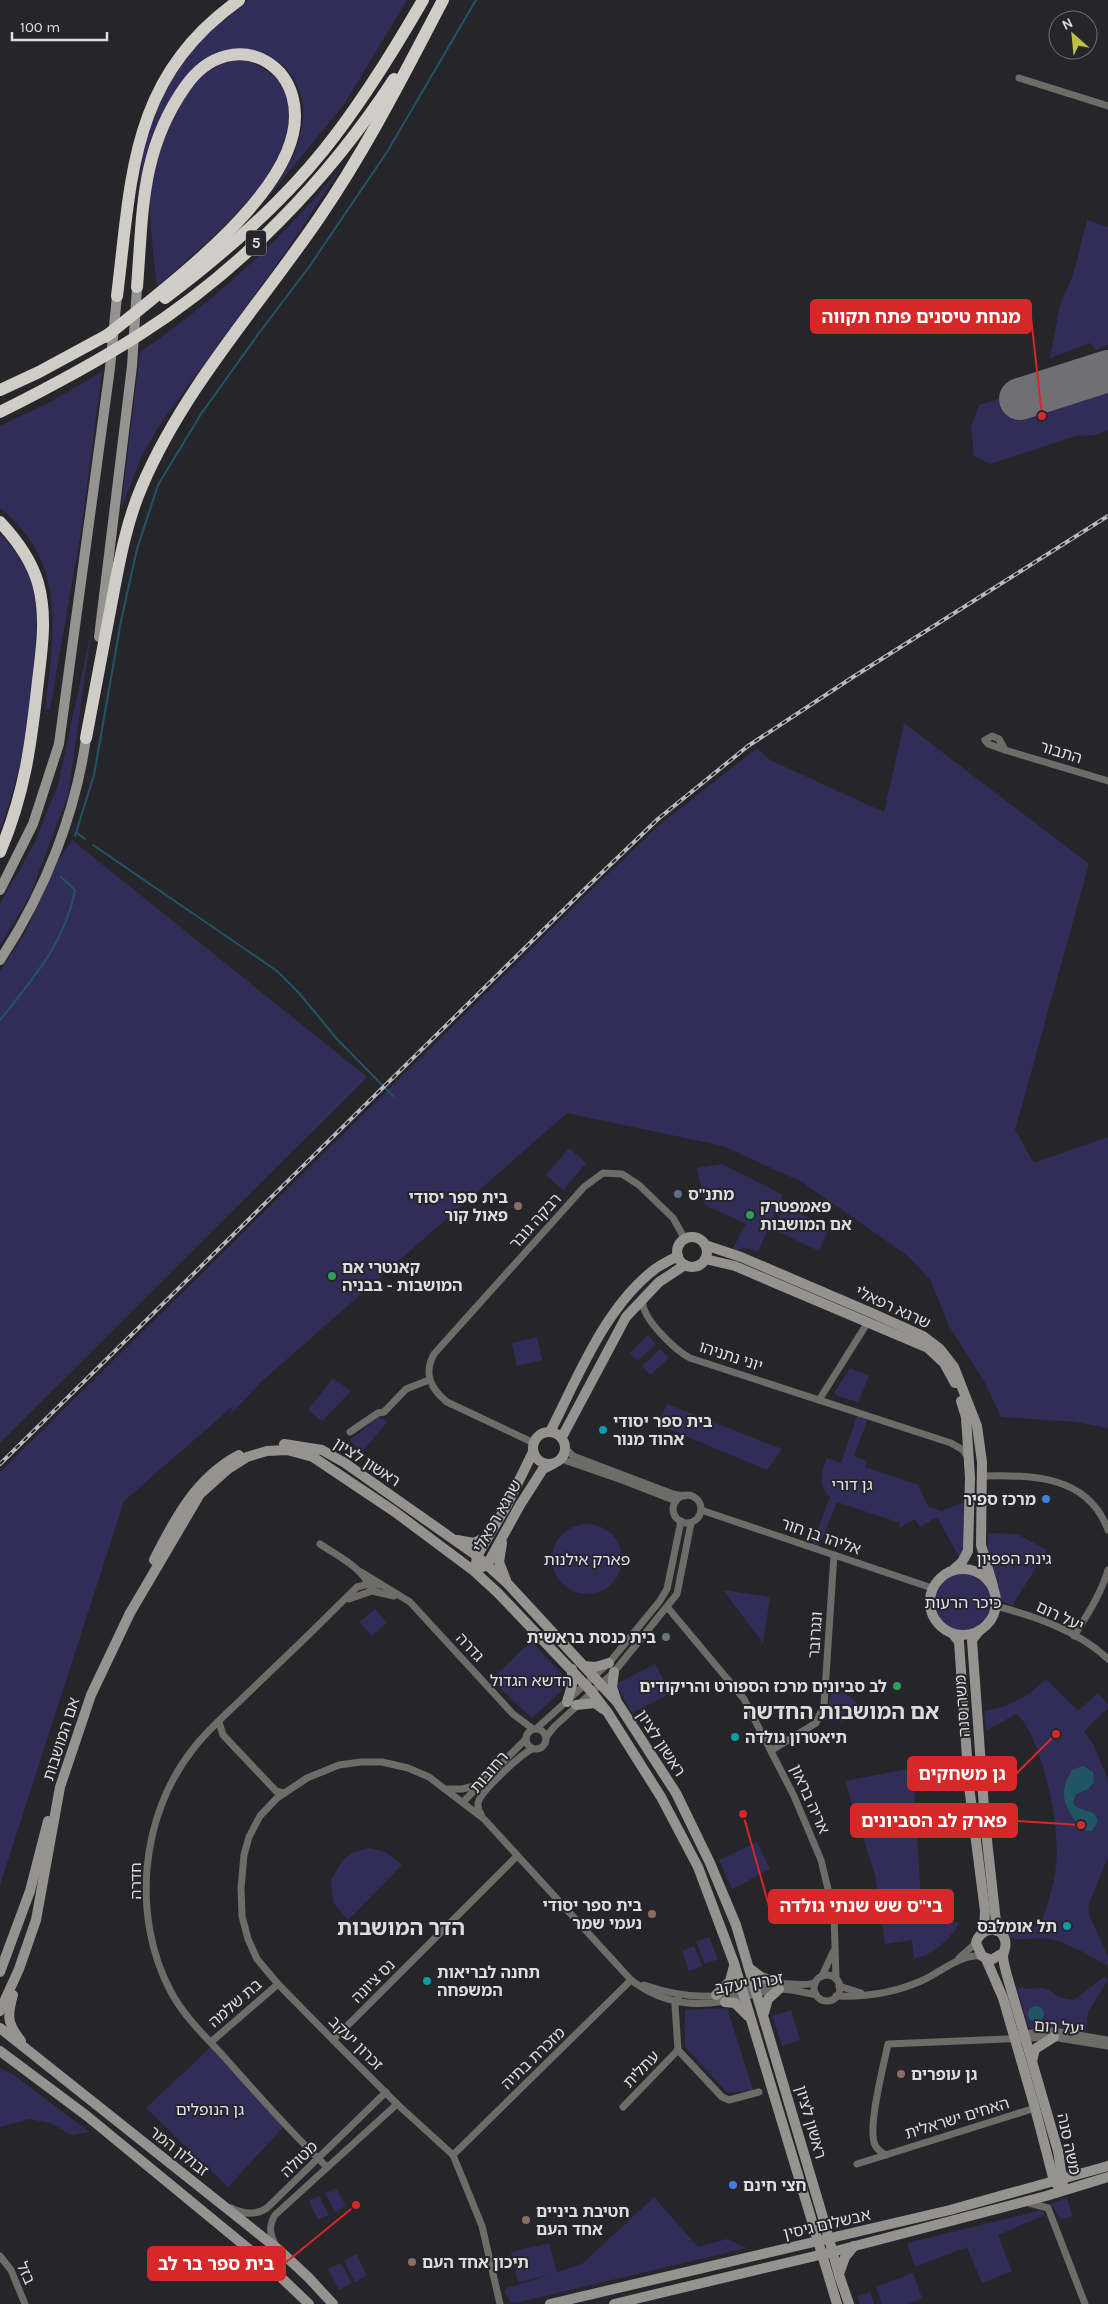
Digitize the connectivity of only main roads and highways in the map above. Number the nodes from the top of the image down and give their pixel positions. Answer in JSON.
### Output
{"nodes":[{"id":1,"x":239,"y":0,"type":"edge"},
{"id":2,"x":423,"y":0,"type":"edge"},
{"id":3,"x":442,"y":0,"type":"edge"},
{"id":4,"x":137,"y":287,"type":"joint"},
{"id":5,"x":117,"y":296,"type":"joint"},
{"id":6,"x":105,"y":337,"type":"junction"},
{"id":7,"x":0,"y":390,"type":"edge"},
{"id":8,"x":0,"y":412,"type":"edge"},
{"id":9,"x":0,"y":522,"type":"edge"},
{"id":10,"x":86,"y":738,"type":"junction"},
{"id":11,"x":0,"y":852,"type":"edge"},
{"id":12,"x":0,"y":890,"type":"edge"},
{"id":13,"x":0,"y":960,"type":"edge"},
{"id":14,"x":705,"y":1245,"type":"junction"},
{"id":15,"x":678,"y":1256,"type":"junction"},
{"id":16,"x":706,"y":1259,"type":"junction"},
{"id":17,"x":685,"y":1266,"type":"junction"},
{"id":18,"x":550,"y":1432,"type":"junction"},
{"id":19,"x":562,"y":1437,"type":"junction"},
{"id":20,"x":534,"y":1447,"type":"junction"},
{"id":21,"x":560,"y":1457,"type":"junction"},
{"id":22,"x":196,"y":1493,"type":"junction"},
{"id":23,"x":506,"y":1530,"type":"junction"},
{"id":24,"x":489,"y":1536,"type":"junction"},
{"id":25,"x":449,"y":1537,"type":"junction"},
{"id":26,"x":477,"y":1556,"type":"junction"},
{"id":27,"x":487,"y":1565,"type":"junction"},
{"id":28,"x":954,"y":1569,"type":"junction"},
{"id":29,"x":474,"y":1571,"type":"junction"},
{"id":30,"x":507,"y":1583,"type":"junction"},
{"id":31,"x":992,"y":1586,"type":"junction"},
{"id":32,"x":980,"y":1630,"type":"junction"},
{"id":33,"x":953,"y":1634,"type":"junction"},
{"id":34,"x":609,"y":1663,"type":"road end"},
{"id":35,"x":584,"y":1666,"type":"junction"},
{"id":36,"x":572,"y":1669,"type":"junction"},
{"id":37,"x":614,"y":1672,"type":"road end"},
{"id":38,"x":589,"y":1680,"type":"junction"},
{"id":39,"x":596,"y":1688,"type":"junction"},
{"id":40,"x":617,"y":1702,"type":"junction"},
{"id":41,"x":608,"y":1713,"type":"junction"},
{"id":42,"x":984,"y":1931,"type":"junction"},
{"id":43,"x":997,"y":1931,"type":"junction"},
{"id":44,"x":1003,"y":1953,"type":"junction"},
{"id":45,"x":984,"y":1958,"type":"junction"},
{"id":46,"x":734,"y":1963,"type":"junction"},
{"id":47,"x":749,"y":1968,"type":"junction"},
{"id":48,"x":19,"y":1970,"type":"junction"},
{"id":49,"x":0,"y":1972,"type":"edge"},
{"id":50,"x":0,"y":2011,"type":"edge"},
{"id":51,"x":764,"y":2016,"type":"junction"},
{"id":52,"x":751,"y":2019,"type":"junction"},
{"id":53,"x":0,"y":2028,"type":"edge"},
{"id":54,"x":1020,"y":2037,"type":"junction"},
{"id":55,"x":1054,"y":2037,"type":"road end"},
{"id":56,"x":0,"y":2051,"type":"edge"},
{"id":57,"x":33,"y":2055,"type":"junction"},
{"id":58,"x":0,"y":2062,"type":"edge"},
{"id":59,"x":1033,"y":2067,"type":"junction"},
{"id":60,"x":27,"y":2071,"type":"junction"},
{"id":61,"x":1058,"y":2151,"type":"junction"},
{"id":62,"x":1050,"y":2163,"type":"junction"},
{"id":63,"x":1108,"y":2166,"type":"edge"},
{"id":64,"x":1086,"y":2172,"type":"junction"},
{"id":65,"x":1108,"y":2177,"type":"edge"},
{"id":66,"x":1059,"y":2180,"type":"junction"},
{"id":67,"x":1032,"y":2187,"type":"junction"},
{"id":68,"x":1062,"y":2191,"type":"junction"},
{"id":69,"x":812,"y":2220,"type":"junction"},
{"id":70,"x":824,"y":2221,"type":"junction"},
{"id":71,"x":847,"y":2235,"type":"junction"},
{"id":72,"x":829,"y":2239,"type":"junction"},
{"id":73,"x":818,"y":2242,"type":"junction"},
{"id":74,"x":855,"y":2246,"type":"junction"},
{"id":75,"x":794,"y":2247,"type":"junction"},
{"id":76,"x":827,"y":2253,"type":"junction"},
{"id":77,"x":804,"y":2259,"type":"junction"},
{"id":78,"x":839,"y":2275,"type":"junction"},
{"id":79,"x":829,"y":2282,"type":"junction"},
{"id":80,"x":647,"y":2300,"type":"edge"},
{"id":81,"x":631,"y":2302,"type":"edge"},
{"id":82,"x":309,"y":2304,"type":"edge"},
{"id":83,"x":333,"y":2304,"type":"edge"},
{"id":84,"x":550,"y":2304,"type":"edge"},
{"id":85,"x":614,"y":2304,"type":"edge"},
{"id":86,"x":837,"y":2304,"type":"edge"},
{"id":87,"x":849,"y":2304,"type":"edge"}],
"edges":[{"from":1,"to":5,"type":"highway"},
{"from":2,"to":6,"type":"highway","number":"5"},
{"from":3,"to":8,"type":"highway","number":"5"},
{"from":3,"to":10,"type":"highway"},
{"from":4,"to":6,"type":"highway"},
{"from":4,"to":10,"type":"main road"},
{"from":5,"to":12,"type":"main road"},
{"from":6,"to":7,"type":"highway","number":"5"},
{"from":9,"to":11,"type":"highway"},
{"from":10,"to":13,"type":"main road"},
{"from":14,"to":15,"type":"main road"},
{"from":14,"to":16,"type":"main road"},
{"from":14,"to":31,"type":"main road","name":"שרגא רפאלי"},
{"from":15,"to":17,"type":"main road"},
{"from":15,"to":18,"type":"main road"},
{"from":16,"to":17,"type":"main road"},
{"from":16,"to":28,"type":"main road","name":"שרגא רפאלי"},
{"from":17,"to":19,"type":"main road"},
{"from":18,"to":19,"type":"main road"},
{"from":18,"to":20,"type":"main road"},
{"from":19,"to":21,"type":"main road"},
{"from":20,"to":21,"type":"main road"},
{"from":20,"to":24,"type":"main road","name":"שרגא רפאלי"},
{"from":21,"to":23,"type":"main road","name":"שרגא רפאלי"},
{"from":22,"to":25,"type":"main road","name":"ראשון לציון"},
{"from":22,"to":29,"type":"main road","name":"ראשון לציון"},
{"from":22,"to":48,"type":"main road","name":"אם המושבות"},
{"from":22,"to":49,"type":"main road","name":"אם המושבות"},
{"from":23,"to":27,"type":"main road","name":"שרגא רפאלי"},
{"from":23,"to":30,"type":"main road"},
{"from":24,"to":25,"type":"main road"},
{"from":24,"to":26,"type":"main road","name":"שרגא רפאלי"},
{"from":25,"to":26,"type":"main road","name":"ראשון לציון"},
{"from":26,"to":27,"type":"main road","name":"ראשון לציון"},
{"from":26,"to":29,"type":"main road","name":"שרגא רפאלי"},
{"from":27,"to":29,"type":"main road","name":"שרגא רפאלי"},
{"from":27,"to":30,"type":"main road","name":"ראשון לציון"},
{"from":28,"to":31,"type":"main road"},
{"from":28,"to":33,"type":"main road"},
{"from":29,"to":36,"type":"main road","name":"ראשון לציון"},
{"from":30,"to":35,"type":"main road","name":"ראשון לציון"},
{"from":31,"to":32,"type":"main road"},
{"from":32,"to":33,"type":"main road"},
{"from":32,"to":43,"type":"main road","name":"משה סנה"},
{"from":33,"to":42,"type":"main road","name":"משה סנה"},
{"from":34,"to":35,"type":"main road"},
{"from":35,"to":38,"type":"main road","name":"ראשון לציון"},
{"from":36,"to":38,"type":"main road","name":"ראשון לציון"},
{"from":36,"to":41,"type":"main road"},
{"from":37,"to":40,"type":"main road"},
{"from":38,"to":39,"type":"main road","name":"ראשון לציון"},
{"from":39,"to":40,"type":"main road","name":"ראשון לציון"},
{"from":39,"to":41,"type":"main road","name":"ראשון לציון"},
{"from":40,"to":47,"type":"main road","name":"ראשון לציון"},
{"from":41,"to":46,"type":"main road","name":"ראשון לציון"},
{"from":42,"to":43,"type":"main road"},
{"from":42,"to":45,"type":"main road"},
{"from":43,"to":44,"type":"main road"},
{"from":44,"to":45,"type":"main road"},
{"from":44,"to":54,"type":"main road","name":"משה סנה"},
{"from":45,"to":54,"type":"main road","name":"משה סנה"},
{"from":46,"to":52,"type":"main road","name":"ראשון לציון"},
{"from":46,"to":52,"type":"main road"},
{"from":47,"to":51,"type":"main road","name":"ראשון לציון"},
{"from":47,"to":51,"type":"main road"},
{"from":48,"to":50,"type":"main road","name":"אם המושבות"},
{"from":48,"to":57,"type":"main road"},
{"from":51,"to":70,"type":"main road","name":"ראשון לציון"},
{"from":52,"to":69,"type":"main road","name":"ראשון לציון"},
{"from":53,"to":57,"type":"main road","name":"זבולון המר"},
{"from":54,"to":59,"type":"main road","name":"משה סנה"},
{"from":54,"to":62,"type":"main road","name":"משה סנה"},
{"from":55,"to":59,"type":"main road"},
{"from":56,"to":60,"type":"main road","name":"זבולון המר"},
{"from":57,"to":83,"type":"main road","name":"זבולון המר"},
{"from":58,"to":60,"type":"main road"},
{"from":59,"to":61,"type":"main road","name":"משה סנה"},
{"from":60,"to":82,"type":"main road","name":"זבולון המר"},
{"from":61,"to":64,"type":"main road"},
{"from":61,"to":66,"type":"main road","name":"משה סנה"},
{"from":62,"to":66,"type":"main road","name":"משה סנה"},
{"from":62,"to":67,"type":"main road"},
{"from":63,"to":64,"type":"main road","name":"אבשלום גיסין"},
{"from":64,"to":66,"type":"main road","name":"אבשלום גיסין"},
{"from":65,"to":68,"type":"main road","name":"אבשלום גיסין"},
{"from":66,"to":67,"type":"main road","name":"אבשלום גיסין"},
{"from":66,"to":68,"type":"main road","name":"משה סנה"},
{"from":67,"to":71,"type":"main road","name":"אבשלום גיסין"},
{"from":68,"to":74,"type":"main road","name":"אבשלום גיסין"},
{"from":69,"to":73,"type":"main road","name":"ראשון לציון"},
{"from":69,"to":75,"type":"main road"},
{"from":70,"to":71,"type":"main road"},
{"from":70,"to":72,"type":"main road","name":"ראשון לציון"},
{"from":71,"to":72,"type":"main road","name":"אבשלום גיסין"},
{"from":72,"to":73,"type":"main road","name":"אבשלום גיסין"},
{"from":72,"to":76,"type":"main road","name":"ראשון לציון"},
{"from":73,"to":75,"type":"main road","name":"אבשלום גיסין"},
{"from":73,"to":76,"type":"main road","name":"ראשון לציון"},
{"from":74,"to":76,"type":"main road","name":"אבשלום גיסין"},
{"from":74,"to":78,"type":"main road"},
{"from":75,"to":84,"type":"main road","name":"אבשלום גיסין"},
{"from":76,"to":77,"type":"main road","name":"אבשלום גיסין"},
{"from":76,"to":78,"type":"main road"},
{"from":76,"to":79,"type":"main road"},
{"from":77,"to":79,"type":"main road"},
{"from":77,"to":80,"type":"main road","name":"אבשלום גיסין"},
{"from":78,"to":87,"type":"main road"},
{"from":79,"to":86,"type":"main road"},
{"from":80,"to":81,"type":"main road","name":"אבשלום גיסין"},
{"from":81,"to":85,"type":"main road","name":"אבשלום גיסין"}]}
